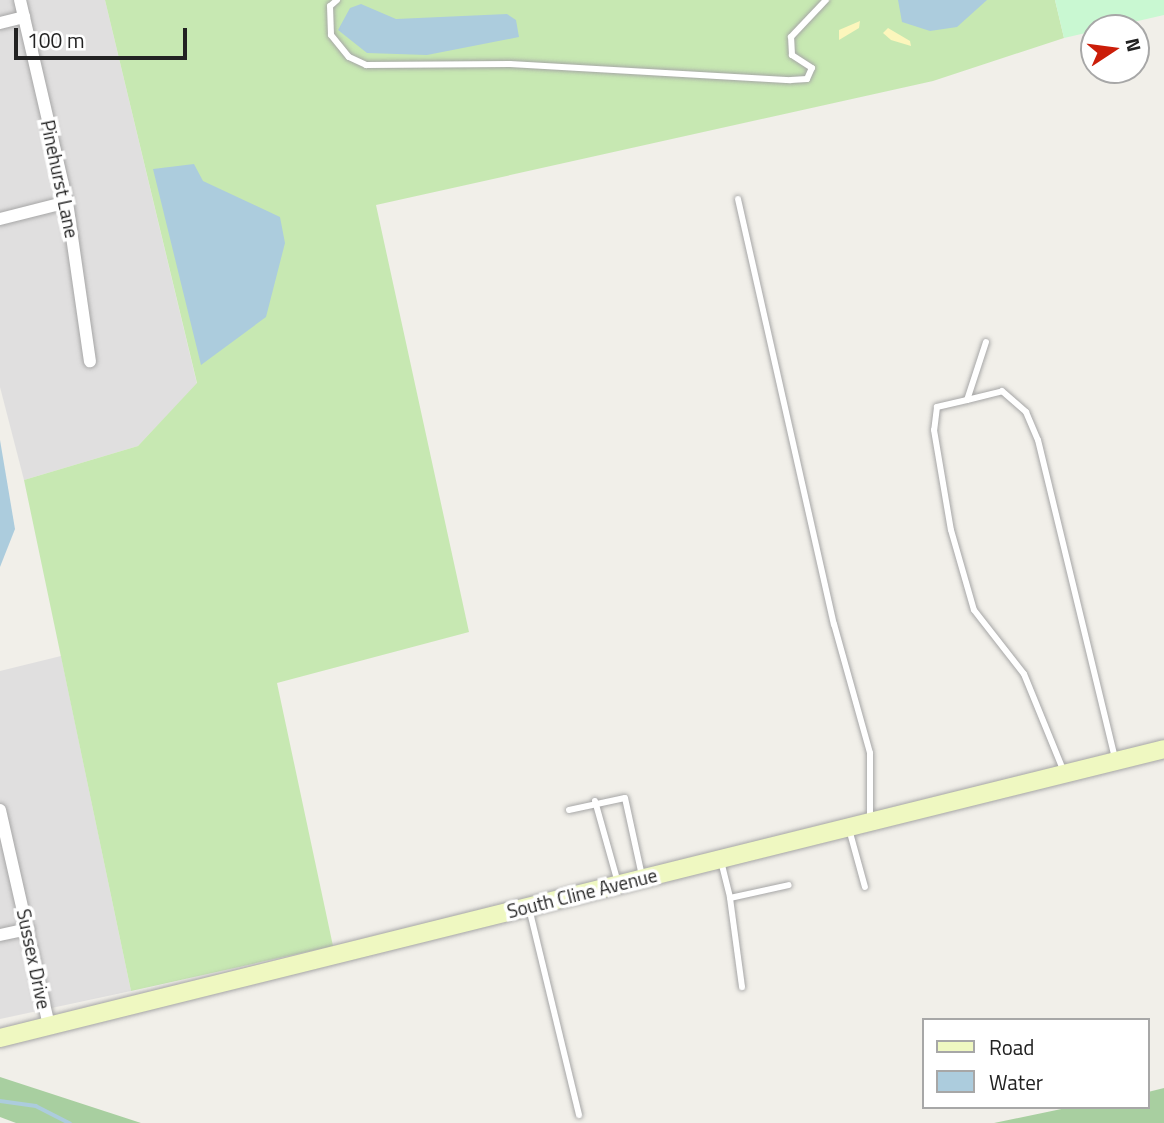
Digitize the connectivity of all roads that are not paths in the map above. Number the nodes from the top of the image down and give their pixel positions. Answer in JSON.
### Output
{"nodes":[{"id":1,"x":20,"y":0,"type":"edge"},
{"id":2,"x":324,"y":0,"type":"edge"},
{"id":3,"x":826,"y":0,"type":"edge"},
{"id":4,"x":335,"y":2,"type":"edge"},
{"id":5,"x":24,"y":17,"type":"junction"},
{"id":6,"x":0,"y":23,"type":"edge"},
{"id":7,"x":738,"y":199,"type":"dead end"},
{"id":8,"x":67,"y":202,"type":"junction"},
{"id":9,"x":0,"y":219,"type":"edge"},
{"id":10,"x":986,"y":342,"type":"dead end"},
{"id":11,"x":90,"y":360,"type":"dead end"},
{"id":12,"x":967,"y":400,"type":"junction"},
{"id":13,"x":1164,"y":749,"type":"edge"},
{"id":14,"x":1115,"y":761,"type":"junction"},
{"id":15,"x":1065,"y":774,"type":"junction"},
{"id":16,"x":595,"y":801,"type":"junction"},
{"id":17,"x":0,"y":810,"type":"edge"},
{"id":18,"x":569,"y":810,"type":"dead end"},
{"id":19,"x":870,"y":822,"type":"junction"},
{"id":20,"x":848,"y":827,"type":"junction"},
{"id":21,"x":721,"y":859,"type":"junction"},
{"id":22,"x":643,"y":877,"type":"junction"},
{"id":23,"x":618,"y":884,"type":"junction"},
{"id":24,"x":789,"y":885,"type":"dead end"},
{"id":25,"x":865,"y":887,"type":"dead end"},
{"id":26,"x":730,"y":898,"type":"junction"},
{"id":27,"x":528,"y":906,"type":"junction"},
{"id":28,"x":28,"y":929,"type":"junction"},
{"id":29,"x":0,"y":935,"type":"edge"},
{"id":30,"x":742,"y":987,"type":"dead end"},
{"id":31,"x":49,"y":1026,"type":"junction"},
{"id":32,"x":0,"y":1038,"type":"edge"},
{"id":33,"x":579,"y":1115,"type":"dead end"}],
"edges":[{"from":1,"to":5,"type":"street","name":"Pinehurst Lane"},
{"from":2,"to":4,"type":"lane"},
{"from":3,"to":4,"type":"lane"},
{"from":5,"to":6,"type":"street"},
{"from":5,"to":8,"type":"street","name":"Pinehurst Lane"},
{"from":7,"to":19,"type":"lane"},
{"from":8,"to":9,"type":"street"},
{"from":8,"to":11,"type":"street","name":"Pinehurst Lane"},
{"from":10,"to":12,"type":"lane"},
{"from":12,"to":14,"type":"lane"},
{"from":12,"to":15,"type":"lane"},
{"from":13,"to":14,"type":"street","name":"South Cline Avenue"},
{"from":14,"to":15,"type":"street","name":"South Cline Avenue"},
{"from":15,"to":19,"type":"street","name":"South Cline Avenue"},
{"from":16,"to":18,"type":"lane"},
{"from":16,"to":22,"type":"lane"},
{"from":16,"to":23,"type":"lane"},
{"from":17,"to":28,"type":"street","name":"Sussex Drive"},
{"from":19,"to":20,"type":"street","name":"South Cline Avenue"},
{"from":20,"to":21,"type":"street","name":"South Cline Avenue"},
{"from":20,"to":25,"type":"lane"},
{"from":21,"to":22,"type":"street","name":"South Cline Avenue"},
{"from":21,"to":26,"type":"lane"},
{"from":22,"to":23,"type":"street","name":"South Cline Avenue"},
{"from":23,"to":27,"type":"street","name":"South Cline Avenue"},
{"from":24,"to":26,"type":"lane"},
{"from":26,"to":30,"type":"lane"},
{"from":27,"to":31,"type":"street","name":"South Cline Avenue"},
{"from":27,"to":33,"type":"lane"},
{"from":28,"to":29,"type":"street"},
{"from":28,"to":31,"type":"street","name":"Sussex Drive"},
{"from":31,"to":32,"type":"street","name":"South Cline Avenue"}]}
